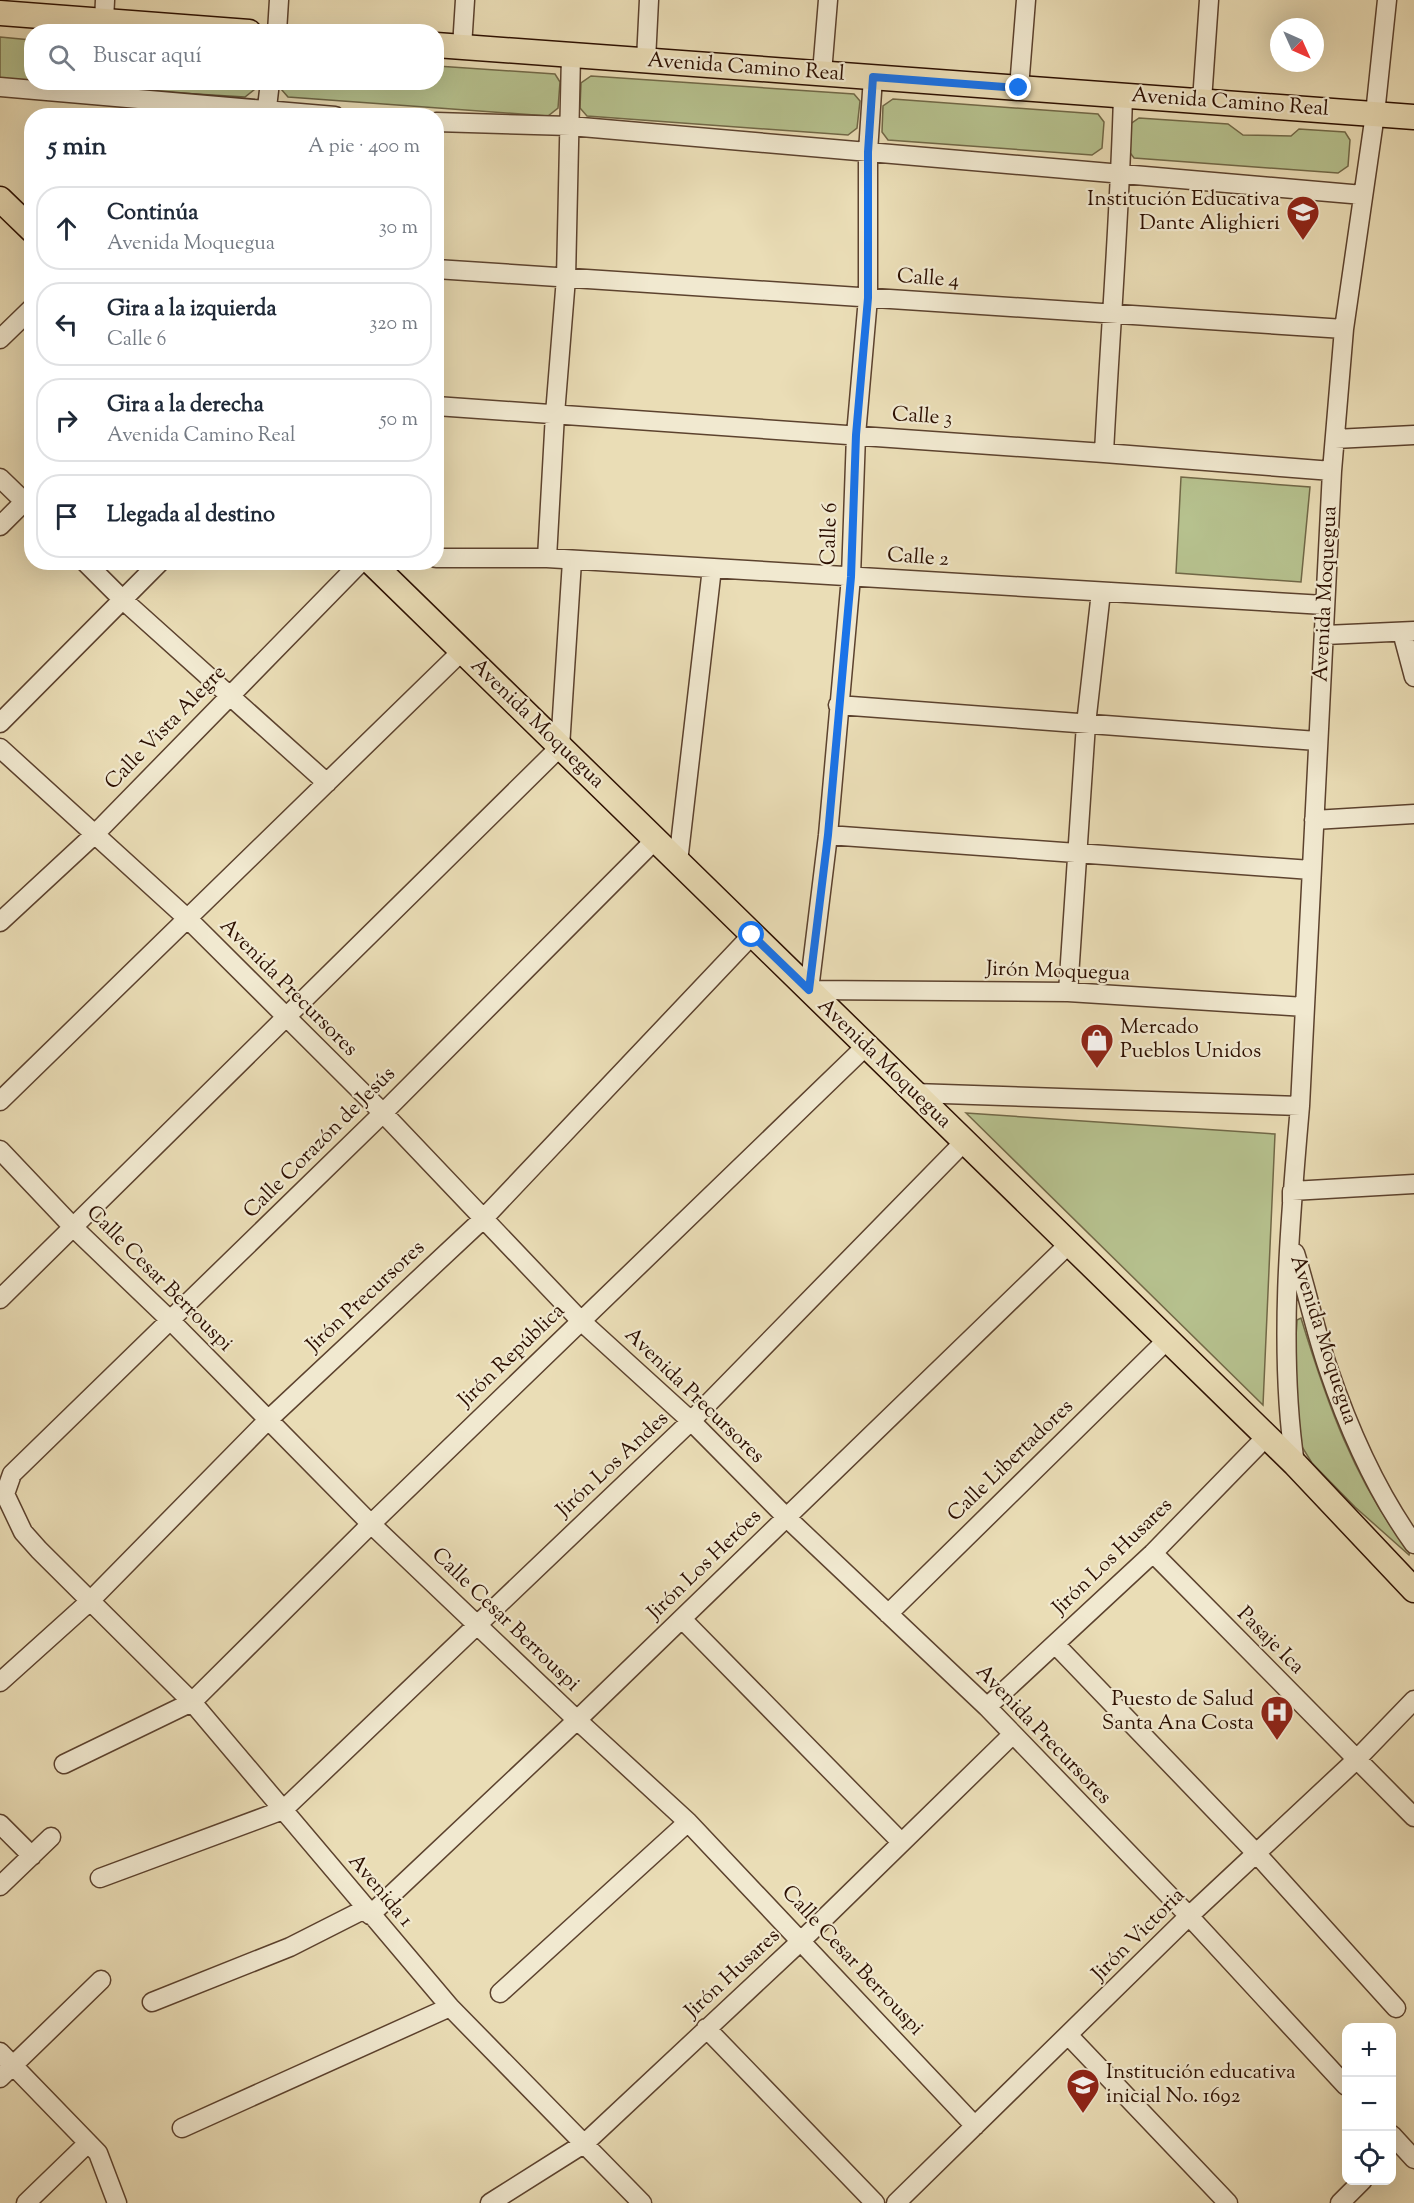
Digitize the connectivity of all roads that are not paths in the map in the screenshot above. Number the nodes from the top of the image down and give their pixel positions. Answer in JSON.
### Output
{"nodes":[{"id":1,"x":279,"y":0,"type":"edge"},
{"id":2,"x":465,"y":0,"type":"edge"},
{"id":3,"x":649,"y":0,"type":"edge"},
{"id":4,"x":828,"y":0,"type":"edge"},
{"id":5,"x":1026,"y":0,"type":"edge"},
{"id":6,"x":1209,"y":0,"type":"edge"},
{"id":7,"x":1387,"y":0,"type":"edge"},
{"id":8,"x":104,"y":10,"type":"edge"},
{"id":9,"x":0,"y":13,"type":"edge"},
{"id":10,"x":196,"y":24,"type":"edge"},
{"id":11,"x":277,"y":24,"type":"edge"},
{"id":12,"x":444,"y":46,"type":"edge"},
{"id":13,"x":462,"y":47,"type":"junction"},
{"id":14,"x":571,"y":55,"type":"junction"},
{"id":15,"x":646,"y":60,"type":"junction"},
{"id":16,"x":822,"y":73,"type":"junction"},
{"id":17,"x":873,"y":77,"type":"junction"},
{"id":18,"x":0,"y":87,"type":"edge"},
{"id":19,"x":1019,"y":88,"type":"junction"},
{"id":20,"x":269,"y":90,"type":"edge"},
{"id":21,"x":1123,"y":95,"type":"junction"},
{"id":22,"x":1202,"y":101,"type":"junction"},
{"id":23,"x":138,"y":108,"type":"edge"},
{"id":24,"x":267,"y":108,"type":"edge"},
{"id":25,"x":1375,"y":114,"type":"junction"},
{"id":26,"x":1414,"y":117,"type":"edge"},
{"id":27,"x":444,"y":122,"type":"edge"},
{"id":28,"x":570,"y":126,"type":"junction"},
{"id":29,"x":868,"y":152,"type":"junction"},
{"id":30,"x":1121,"y":174,"type":"junction"},
{"id":31,"x":1363,"y":195,"type":"junction"},
{"id":32,"x":0,"y":199,"type":"edge"},
{"id":33,"x":24,"y":222,"type":"edge"},
{"id":34,"x":444,"y":270,"type":"edge"},
{"id":35,"x":566,"y":278,"type":"junction"},
{"id":36,"x":868,"y":298,"type":"junction"},
{"id":37,"x":1110,"y":314,"type":"junction"},
{"id":38,"x":24,"y":316,"type":"edge"},
{"id":39,"x":1344,"y":329,"type":"junction"},
{"id":40,"x":0,"y":339,"type":"edge"},
{"id":41,"x":444,"y":407,"type":"edge"},
{"id":42,"x":555,"y":414,"type":"junction"},
{"id":43,"x":856,"y":435,"type":"junction"},
{"id":44,"x":1414,"y":435,"type":"edge"},
{"id":45,"x":1335,"y":439,"type":"junction"},
{"id":46,"x":1104,"y":453,"type":"junction"},
{"id":47,"x":1332,"y":471,"type":"junction"},
{"id":48,"x":0,"y":478,"type":"edge"},
{"id":49,"x":24,"y":498,"type":"edge"},
{"id":50,"x":24,"y":506,"type":"edge"},
{"id":51,"x":0,"y":526,"type":"edge"},
{"id":52,"x":444,"y":558,"type":"edge"},
{"id":53,"x":547,"y":558,"type":"junction"},
{"id":54,"x":572,"y":561,"type":"junction"},
{"id":55,"x":712,"y":568,"type":"junction"},
{"id":56,"x":93,"y":570,"type":"edge"},
{"id":57,"x":152,"y":570,"type":"edge"},
{"id":58,"x":354,"y":570,"type":"edge"},
{"id":59,"x":380,"y":570,"type":"edge"},
{"id":60,"x":851,"y":577,"type":"junction"},
{"id":61,"x":1101,"y":592,"type":"junction"},
{"id":62,"x":122,"y":599,"type":"junction"},
{"id":63,"x":1324,"y":605,"type":"junction"},
{"id":64,"x":1408,"y":632,"type":"edge"},
{"id":65,"x":1325,"y":635,"type":"junction"},
{"id":66,"x":462,"y":651,"type":"junction"},
{"id":67,"x":1414,"y":677,"type":"edge"},
{"id":68,"x":230,"y":694,"type":"junction"},
{"id":69,"x":838,"y":705,"type":"junction"},
{"id":70,"x":0,"y":723,"type":"edge"},
{"id":71,"x":1086,"y":724,"type":"junction"},
{"id":72,"x":1317,"y":741,"type":"junction"},
{"id":73,"x":560,"y":747,"type":"junction"},
{"id":74,"x":0,"y":748,"type":"edge"},
{"id":75,"x":327,"y":783,"type":"junction"},
{"id":76,"x":1414,"y":814,"type":"edge"},
{"id":77,"x":1314,"y":820,"type":"junction"},
{"id":78,"x":95,"y":834,"type":"junction"},
{"id":79,"x":828,"y":835,"type":"junction"},
{"id":80,"x":655,"y":840,"type":"junction"},
{"id":81,"x":1077,"y":854,"type":"junction"},
{"id":82,"x":678,"y":862,"type":"junction"},
{"id":83,"x":1311,"y":870,"type":"junction"},
{"id":84,"x":189,"y":920,"type":"junction"},
{"id":85,"x":0,"y":922,"type":"edge"},
{"id":86,"x":752,"y":935,"type":"junction"},
{"id":87,"x":809,"y":990,"type":"junction"},
{"id":88,"x":1068,"y":992,"type":"junction"},
{"id":89,"x":1305,"y":1007,"type":"junction"},
{"id":90,"x":284,"y":1016,"type":"junction"},
{"id":91,"x":866,"y":1046,"type":"junction"},
{"id":92,"x":914,"y":1093,"type":"junction"},
{"id":93,"x":0,"y":1101,"type":"edge"},
{"id":94,"x":1300,"y":1106,"type":"junction"},
{"id":95,"x":383,"y":1113,"type":"junction"},
{"id":96,"x":964,"y":1142,"type":"junction"},
{"id":97,"x":0,"y":1150,"type":"edge"},
{"id":98,"x":1414,"y":1184,"type":"edge"},
{"id":99,"x":1292,"y":1191,"type":"junction"},
{"id":100,"x":483,"y":1219,"type":"junction"},
{"id":101,"x":74,"y":1228,"type":"junction"},
{"id":102,"x":1069,"y":1244,"type":"junction"},
{"id":103,"x":0,"y":1299,"type":"edge"},
{"id":104,"x":581,"y":1320,"type":"junction"},
{"id":105,"x":171,"y":1321,"type":"junction"},
{"id":106,"x":1167,"y":1340,"type":"junction"},
{"id":107,"x":268,"y":1420,"type":"junction"},
{"id":108,"x":691,"y":1421,"type":"junction"},
{"id":109,"x":1266,"y":1437,"type":"junction"},
{"id":110,"x":1295,"y":1464,"type":"junction"},
{"id":111,"x":12,"y":1474,"type":"joint"},
{"id":112,"x":786,"y":1517,"type":"junction"},
{"id":113,"x":371,"y":1524,"type":"junction"},
{"id":114,"x":1414,"y":1544,"type":"edge"},
{"id":115,"x":1153,"y":1553,"type":"junction"},
{"id":116,"x":1414,"y":1590,"type":"edge"},
{"id":117,"x":89,"y":1602,"type":"junction"},
{"id":118,"x":888,"y":1614,"type":"junction"},
{"id":119,"x":682,"y":1619,"type":"junction"},
{"id":120,"x":477,"y":1624,"type":"junction"},
{"id":121,"x":1055,"y":1644,"type":"junction"},
{"id":122,"x":0,"y":1682,"type":"edge"},
{"id":123,"x":1414,"y":1700,"type":"edge"},
{"id":124,"x":192,"y":1702,"type":"junction"},
{"id":125,"x":987,"y":1707,"type":"junction"},
{"id":126,"x":577,"y":1720,"type":"junction"},
{"id":127,"x":1012,"y":1735,"type":"junction"},
{"id":128,"x":1356,"y":1760,"type":"junction"},
{"id":129,"x":64,"y":1764,"type":"dead end"},
{"id":130,"x":283,"y":1810,"type":"junction"},
{"id":131,"x":1414,"y":1817,"type":"edge"},
{"id":132,"x":688,"y":1822,"type":"junction"},
{"id":133,"x":0,"y":1824,"type":"edge"},
{"id":134,"x":51,"y":1837,"type":"dead end"},
{"id":135,"x":901,"y":1842,"type":"junction"},
{"id":136,"x":1256,"y":1853,"type":"junction"},
{"id":137,"x":32,"y":1856,"type":"junction"},
{"id":138,"x":100,"y":1878,"type":"dead end"},
{"id":139,"x":0,"y":1886,"type":"edge"},
{"id":140,"x":368,"y":1912,"type":"junction"},
{"id":141,"x":1189,"y":1916,"type":"junction"},
{"id":142,"x":802,"y":1940,"type":"junction"},
{"id":143,"x":101,"y":1980,"type":"dead end"},
{"id":144,"x":500,"y":1993,"type":"dead end"},
{"id":145,"x":152,"y":2002,"type":"dead end"},
{"id":146,"x":450,"y":2007,"type":"junction"},
{"id":147,"x":1396,"y":2008,"type":"dead end"},
{"id":148,"x":706,"y":2028,"type":"junction"},
{"id":149,"x":1069,"y":2036,"type":"junction"},
{"id":150,"x":0,"y":2052,"type":"edge"},
{"id":151,"x":6,"y":2072,"type":"edge"},
{"id":152,"x":1342,"y":2081,"type":"edge"},
{"id":153,"x":975,"y":2126,"type":"junction"},
{"id":154,"x":182,"y":2128,"type":"dead end"},
{"id":155,"x":88,"y":2143,"type":"junction"},
{"id":156,"x":585,"y":2143,"type":"junction"},
{"id":157,"x":1396,"y":2146,"type":"edge"},
{"id":158,"x":1414,"y":2159,"type":"edge"},
{"id":159,"x":1359,"y":2185,"type":"edge"},
{"id":160,"x":26,"y":2203,"type":"edge"},
{"id":161,"x":117,"y":2203,"type":"edge"},
{"id":162,"x":490,"y":2203,"type":"edge"},
{"id":163,"x":642,"y":2203,"type":"edge"},
{"id":164,"x":875,"y":2203,"type":"edge"},
{"id":165,"x":896,"y":2203,"type":"edge"},
{"id":166,"x":1228,"y":2203,"type":"edge"},
{"id":167,"x":1340,"y":2203,"type":"edge"}],
"edges":[{"from":1,"to":11,"type":"street"},
{"from":2,"to":13,"type":"street"},
{"from":3,"to":15,"type":"street"},
{"from":4,"to":16,"type":"street"},
{"from":5,"to":19,"type":"street"},
{"from":6,"to":22,"type":"street"},
{"from":7,"to":25,"type":"street","name":"Avenida Moquegua"},
{"from":8,"to":9,"type":"main road"},
{"from":8,"to":10,"type":"main road"},
{"from":12,"to":13,"type":"main road","name":"Avenida Camino Real"},
{"from":13,"to":14,"type":"main road","name":"Avenida Camino Real"},
{"from":14,"to":15,"type":"main road","name":"Avenida Camino Real"},
{"from":14,"to":28,"type":"street"},
{"from":15,"to":16,"type":"main road","name":"Avenida Camino Real"},
{"from":16,"to":17,"type":"main road","name":"Avenida Camino Real"},
{"from":17,"to":19,"type":"main road","name":"Avenida Camino Real"},
{"from":17,"to":29,"type":"street","name":"Calle 6"},
{"from":18,"to":23,"type":"street"},
{"from":19,"to":21,"type":"main road","name":"Avenida Camino Real"},
{"from":20,"to":24,"type":"street"},
{"from":21,"to":22,"type":"main road","name":"Avenida Camino Real"},
{"from":21,"to":30,"type":"street"},
{"from":22,"to":25,"type":"main road","name":"Avenida Camino Real"},
{"from":25,"to":26,"type":"main road","name":"Avenida Camino Real"},
{"from":25,"to":31,"type":"street","name":"Avenida Moquegua"},
{"from":27,"to":28,"type":"street"},
{"from":28,"to":29,"type":"street"},
{"from":28,"to":35,"type":"street"},
{"from":29,"to":30,"type":"street"},
{"from":29,"to":36,"type":"street","name":"Calle 6"},
{"from":30,"to":31,"type":"street"},
{"from":30,"to":37,"type":"street"},
{"from":31,"to":39,"type":"street","name":"Avenida Moquegua"},
{"from":32,"to":33,"type":"main road"},
{"from":34,"to":35,"type":"street","name":"Calle 4"},
{"from":35,"to":36,"type":"street","name":"Calle 4"},
{"from":35,"to":42,"type":"street"},
{"from":36,"to":37,"type":"street","name":"Calle 4"},
{"from":36,"to":43,"type":"street","name":"Calle 6"},
{"from":37,"to":39,"type":"street","name":"Calle 4"},
{"from":37,"to":46,"type":"street"},
{"from":38,"to":40,"type":"street"},
{"from":39,"to":45,"type":"street","name":"Avenida Moquegua"},
{"from":41,"to":42,"type":"street","name":"Calle 3"},
{"from":42,"to":43,"type":"street","name":"Calle 3"},
{"from":42,"to":53,"type":"street"},
{"from":43,"to":46,"type":"street","name":"Calle 3"},
{"from":43,"to":60,"type":"street","name":"Calle 6"},
{"from":44,"to":45,"type":"street"},
{"from":45,"to":47,"type":"street","name":"Avenida Moquegua"},
{"from":46,"to":47,"type":"street","name":"Calle 3"},
{"from":47,"to":63,"type":"street","name":"Avenida Moquegua"},
{"from":48,"to":49,"type":"street"},
{"from":50,"to":51,"type":"street"},
{"from":52,"to":53,"type":"street","name":"Calle 2"},
{"from":53,"to":54,"type":"street","name":"Calle 2"},
{"from":54,"to":55,"type":"street","name":"Calle 2"},
{"from":54,"to":73,"type":"street"},
{"from":55,"to":60,"type":"street","name":"Calle 2"},
{"from":55,"to":82,"type":"street"},
{"from":56,"to":62,"type":"street"},
{"from":57,"to":62,"type":"street"},
{"from":58,"to":68,"type":"street","name":"Calle Vista Alegre"},
{"from":59,"to":66,"type":"main road","name":"Avenida Moquegua"},
{"from":60,"to":61,"type":"street","name":"Calle 2"},
{"from":60,"to":69,"type":"street","name":"Calle 6"},
{"from":61,"to":63,"type":"street","name":"Calle 2"},
{"from":61,"to":71,"type":"street"},
{"from":62,"to":68,"type":"street"},
{"from":62,"to":70,"type":"street"},
{"from":63,"to":65,"type":"street","name":"Avenida Moquegua"},
{"from":64,"to":65,"type":"street"},
{"from":64,"to":67,"type":"street"},
{"from":65,"to":72,"type":"street","name":"Avenida Moquegua"},
{"from":66,"to":73,"type":"main road","name":"Avenida Moquegua"},
{"from":66,"to":75,"type":"street"},
{"from":68,"to":75,"type":"street"},
{"from":68,"to":78,"type":"street","name":"Calle Vista Alegre"},
{"from":69,"to":71,"type":"street"},
{"from":69,"to":79,"type":"street","name":"Calle 6"},
{"from":71,"to":72,"type":"street"},
{"from":71,"to":81,"type":"street"},
{"from":72,"to":77,"type":"street","name":"Avenida Moquegua"},
{"from":73,"to":80,"type":"main road","name":"Avenida Moquegua"},
{"from":73,"to":90,"type":"street"},
{"from":74,"to":78,"type":"street","name":"Avenida Precursores"},
{"from":75,"to":84,"type":"street"},
{"from":76,"to":77,"type":"street"},
{"from":77,"to":83,"type":"street","name":"Avenida Moquegua"},
{"from":78,"to":84,"type":"street","name":"Avenida Precursores"},
{"from":78,"to":85,"type":"street","name":"Calle Vista Alegre"},
{"from":79,"to":81,"type":"street"},
{"from":79,"to":87,"type":"street","name":"Calle 6"},
{"from":80,"to":82,"type":"main road","name":"Avenida Moquegua"},
{"from":80,"to":95,"type":"street","name":"Calle Corazón de Jesús"},
{"from":81,"to":83,"type":"street"},
{"from":81,"to":88,"type":"street"},
{"from":82,"to":86,"type":"main road","name":"Avenida Moquegua"},
{"from":83,"to":89,"type":"street","name":"Avenida Moquegua"},
{"from":84,"to":90,"type":"street","name":"Avenida Precursores"},
{"from":84,"to":93,"type":"street"},
{"from":86,"to":87,"type":"main road","name":"Avenida Moquegua"},
{"from":86,"to":100,"type":"street","name":"Jirón Precursores"},
{"from":87,"to":88,"type":"street","name":"Jirón Moquegua"},
{"from":87,"to":91,"type":"main road","name":"Avenida Moquegua"},
{"from":88,"to":89,"type":"street","name":"Jirón Moquegua"},
{"from":89,"to":94,"type":"street","name":"Avenida Moquegua"},
{"from":90,"to":95,"type":"street","name":"Avenida Precursores"},
{"from":90,"to":101,"type":"street"},
{"from":91,"to":92,"type":"main road","name":"Avenida Moquegua"},
{"from":91,"to":104,"type":"street","name":"Jirón República"},
{"from":92,"to":94,"type":"street"},
{"from":92,"to":96,"type":"main road","name":"Avenida Moquegua"},
{"from":94,"to":99,"type":"street","name":"Avenida Moquegua"},
{"from":95,"to":100,"type":"street","name":"Avenida Precursores"},
{"from":95,"to":105,"type":"street","name":"Calle Corazón de Jesús"},
{"from":96,"to":102,"type":"main road","name":"Avenida Moquegua"},
{"from":96,"to":108,"type":"street","name":"Jirón Los Andes"},
{"from":97,"to":101,"type":"street","name":"Calle Cesar Berrouspi"},
{"from":98,"to":99,"type":"street"},
{"from":99,"to":110,"type":"street","name":"Avenida Moquegua"},
{"from":99,"to":114,"type":"street","name":"Avenida Moquegua"},
{"from":100,"to":104,"type":"street","name":"Avenida Precursores"},
{"from":100,"to":107,"type":"street","name":"Jirón Precursores"},
{"from":101,"to":103,"type":"street"},
{"from":101,"to":105,"type":"street","name":"Calle Cesar Berrouspi"},
{"from":102,"to":106,"type":"main road","name":"Avenida Moquegua"},
{"from":102,"to":112,"type":"street","name":"Jirón Los Heróes"},
{"from":104,"to":108,"type":"street","name":"Avenida Precursores"},
{"from":104,"to":113,"type":"street","name":"Jirón República"},
{"from":105,"to":107,"type":"street","name":"Calle Cesar Berrouspi"},
{"from":105,"to":111,"type":"street","name":"Calle Corazón de Jesús"},
{"from":106,"to":109,"type":"main road","name":"Avenida Moquegua"},
{"from":106,"to":118,"type":"street","name":"Calle Libertadores"},
{"from":107,"to":113,"type":"street","name":"Calle Cesar Berrouspi"},
{"from":107,"to":117,"type":"street","name":"Jirón Precursores"},
{"from":108,"to":112,"type":"street","name":"Avenida Precursores"},
{"from":108,"to":120,"type":"street","name":"Jirón Los Andes"},
{"from":109,"to":110,"type":"main road","name":"Avenida Moquegua"},
{"from":109,"to":115,"type":"street","name":"Jirón Los Husares"},
{"from":110,"to":116,"type":"main road","name":"Avenida Moquegua"},
{"from":111,"to":117,"type":"street","name":"Avenida 1"},
{"from":112,"to":118,"type":"street","name":"Avenida Precursores"},
{"from":112,"to":119,"type":"street","name":"Jirón Los Heróes"},
{"from":113,"to":120,"type":"street","name":"Calle Cesar Berrouspi"},
{"from":113,"to":124,"type":"street","name":"Jirón República"},
{"from":115,"to":121,"type":"street","name":"Jirón Los Husares"},
{"from":115,"to":128,"type":"street","name":"Pasaje Ica"},
{"from":117,"to":122,"type":"street","name":"Jirón Precursores"},
{"from":117,"to":124,"type":"street","name":"Avenida 1"},
{"from":118,"to":125,"type":"street","name":"Avenida Precursores"},
{"from":119,"to":126,"type":"street","name":"Jirón Los Heróes"},
{"from":119,"to":135,"type":"street"},
{"from":120,"to":126,"type":"street","name":"Calle Cesar Berrouspi"},
{"from":120,"to":130,"type":"street","name":"Jirón Los Andes"},
{"from":121,"to":125,"type":"street","name":"Jirón Los Husares"},
{"from":121,"to":136,"type":"street"},
{"from":123,"to":128,"type":"street","name":"Jirón Victoria"},
{"from":124,"to":129,"type":"street","name":"Jirón República"},
{"from":124,"to":130,"type":"street","name":"Avenida 1"},
{"from":125,"to":127,"type":"street","name":"Avenida Precursores"},
{"from":126,"to":132,"type":"street","name":"Calle Cesar Berrouspi"},
{"from":126,"to":140,"type":"street","name":"Jirón Los Heróes"},
{"from":127,"to":135,"type":"street","name":"Jirón Husares"},
{"from":127,"to":141,"type":"street","name":"Avenida Precursores"},
{"from":128,"to":131,"type":"street","name":"Pasaje Ica"},
{"from":128,"to":136,"type":"street","name":"Jirón Victoria"},
{"from":130,"to":138,"type":"street"},
{"from":130,"to":140,"type":"street","name":"Avenida 1"},
{"from":132,"to":142,"type":"street","name":"Calle Cesar Berrouspi"},
{"from":132,"to":144,"type":"street"},
{"from":133,"to":137,"type":"street"},
{"from":134,"to":137,"type":"street"},
{"from":135,"to":142,"type":"street","name":"Jirón Husares"},
{"from":136,"to":141,"type":"street","name":"Jirón Victoria"},
{"from":136,"to":147,"type":"street"},
{"from":137,"to":139,"type":"street"},
{"from":140,"to":145,"type":"street","name":"Jirón Los Heróes"},
{"from":140,"to":146,"type":"street","name":"Avenida 1"},
{"from":141,"to":149,"type":"street","name":"Jirón Victoria"},
{"from":141,"to":152,"type":"street","name":"Avenida Precursores"},
{"from":142,"to":148,"type":"street","name":"Jirón Husares"},
{"from":142,"to":153,"type":"street","name":"Calle Cesar Berrouspi"},
{"from":143,"to":151,"type":"street"},
{"from":146,"to":154,"type":"street"},
{"from":146,"to":156,"type":"street","name":"Avenida 1"},
{"from":148,"to":156,"type":"street","name":"Jirón Husares"},
{"from":148,"to":164,"type":"street"},
{"from":149,"to":153,"type":"street","name":"Jirón Victoria"},
{"from":149,"to":166,"type":"street"},
{"from":150,"to":151,"type":"street"},
{"from":151,"to":155,"type":"street"},
{"from":153,"to":165,"type":"street","name":"Jirón Victoria"},
{"from":155,"to":160,"type":"street"},
{"from":155,"to":161,"type":"street"},
{"from":156,"to":162,"type":"street","name":"Jirón Husares"},
{"from":156,"to":163,"type":"street","name":"Avenida 1"},
{"from":157,"to":158,"type":"street"},
{"from":159,"to":167,"type":"street"}]}
